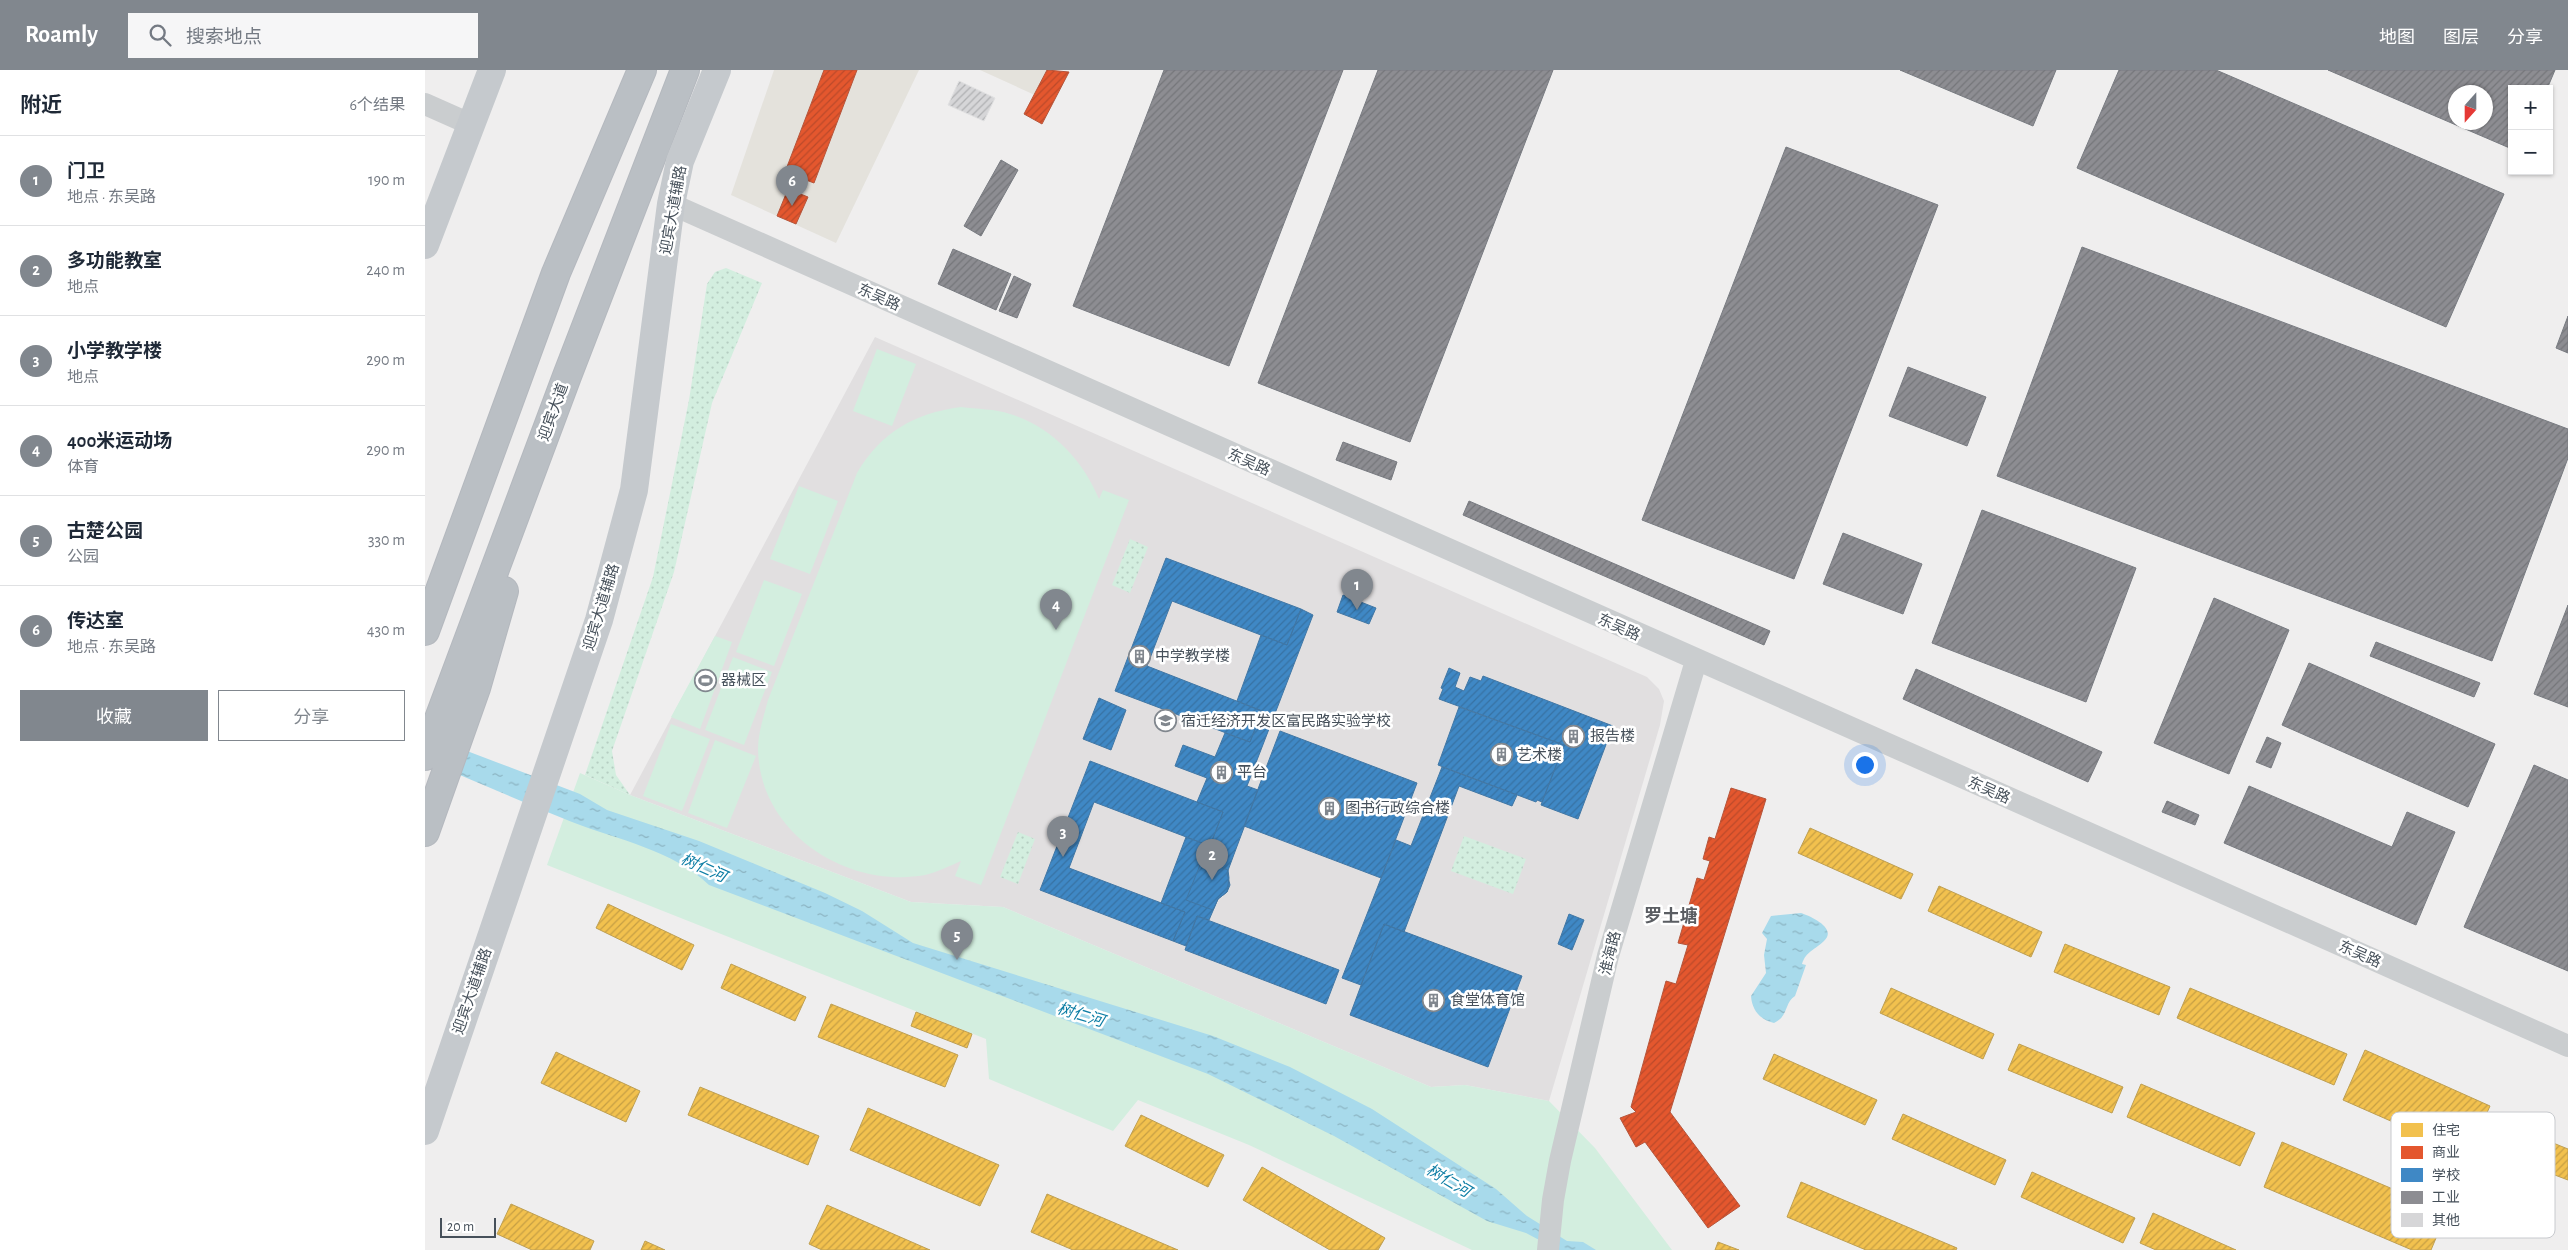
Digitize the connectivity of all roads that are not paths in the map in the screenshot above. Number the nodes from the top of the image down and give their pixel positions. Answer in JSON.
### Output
{"nodes":[{"id":1,"x":492,"y":70,"type":"edge"},
{"id":2,"x":625,"y":70,"type":"edge"},
{"id":3,"x":642,"y":70,"type":"edge"},
{"id":4,"x":685,"y":70,"type":"edge"},
{"id":5,"x":717,"y":70,"type":"edge"},
{"id":6,"x":425,"y":104,"type":"edge"},
{"id":7,"x":425,"y":118,"type":"edge"},
{"id":8,"x":468,"y":131,"type":"junction"},
{"id":9,"x":671,"y":204,"type":"junction"},
{"id":10,"x":425,"y":245,"type":"edge"},
{"id":11,"x":556,"y":273,"type":"junction"},
{"id":12,"x":567,"y":376,"type":"junction"},
{"id":13,"x":425,"y":631,"type":"edge"},
{"id":14,"x":1696,"y":661,"type":"junction"},
{"id":15,"x":425,"y":756,"type":"edge"},
{"id":16,"x":425,"y":832,"type":"edge"},
{"id":17,"x":2568,"y":1046,"type":"edge"},
{"id":18,"x":425,"y":1131,"type":"edge"},
{"id":19,"x":1547,"y":1250,"type":"edge"}],
"edges":[{"from":1,"to":8,"type":"main road"},
{"from":2,"to":11,"type":"highway"},
{"from":3,"to":11,"type":"highway"},
{"from":4,"to":12,"type":"highway","name":"迎宾大道"},
{"from":5,"to":9,"type":"main road","name":"迎宾大道辅路"},
{"from":6,"to":8,"type":"street"},
{"from":7,"to":8,"type":"street"},
{"from":8,"to":10,"type":"main road"},
{"from":9,"to":14,"type":"street","name":"东吴路"},
{"from":9,"to":18,"type":"main road","name":"迎宾大道辅路"},
{"from":11,"to":13,"type":"highway"},
{"from":12,"to":15,"type":"highway","name":"迎宾大道"},
{"from":12,"to":16,"type":"highway"},
{"from":14,"to":17,"type":"street","name":"东吴路"},
{"from":14,"to":19,"type":"street","name":"淮海路"}]}
